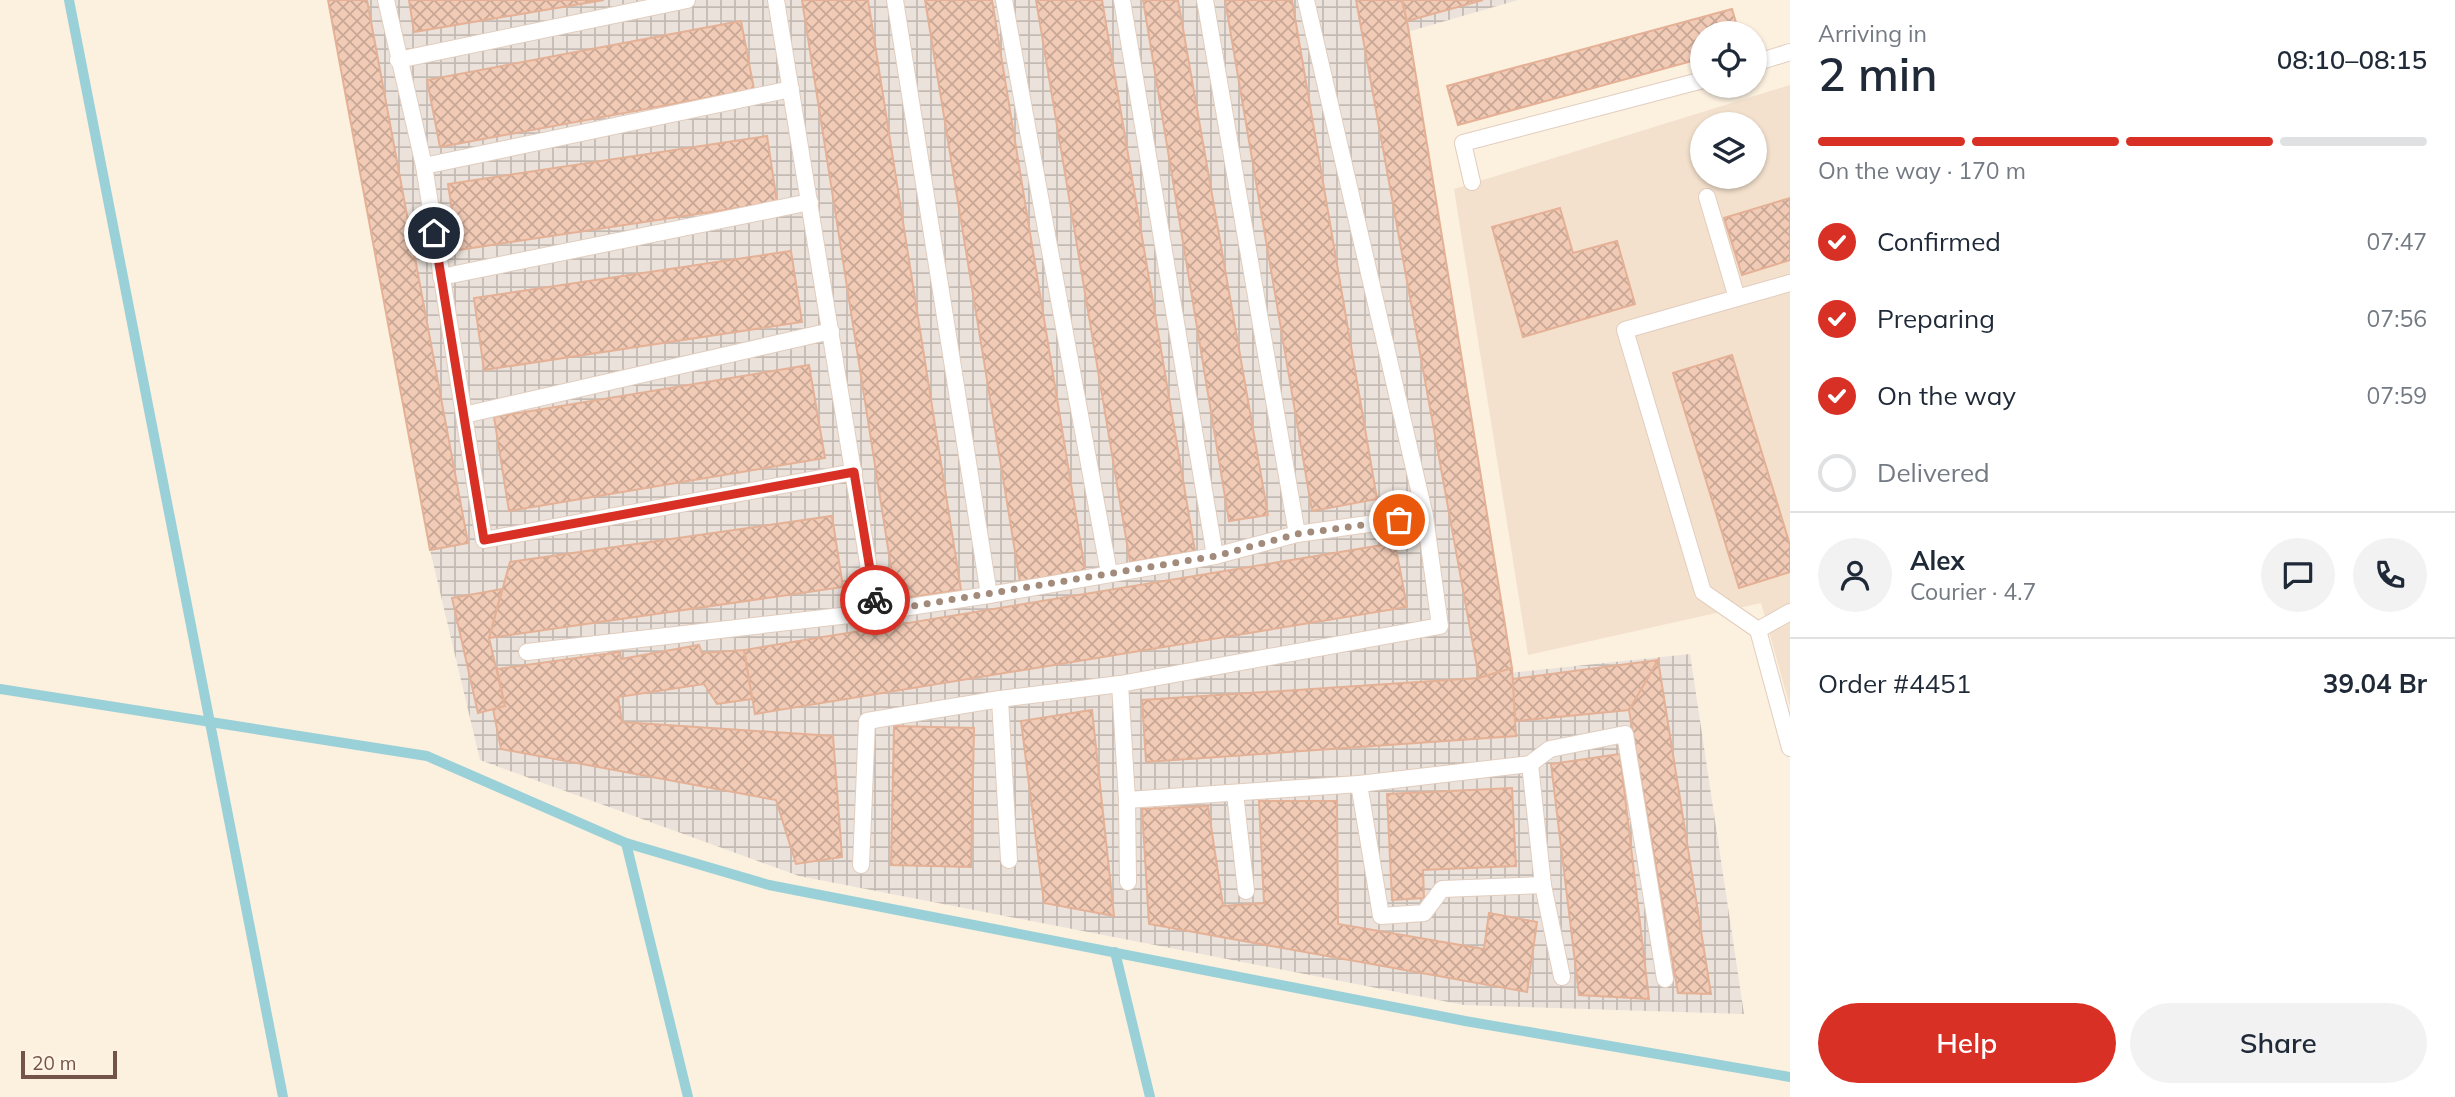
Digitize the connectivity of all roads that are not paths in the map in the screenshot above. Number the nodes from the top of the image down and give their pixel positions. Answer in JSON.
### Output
{"nodes":[{"id":1,"x":386,"y":0,"type":"edge"},
{"id":2,"x":687,"y":0,"type":"edge"},
{"id":3,"x":776,"y":0,"type":"edge"},
{"id":4,"x":895,"y":0,"type":"edge"},
{"id":5,"x":1004,"y":0,"type":"edge"},
{"id":6,"x":1122,"y":0,"type":"edge"},
{"id":7,"x":1205,"y":0,"type":"edge"},
{"id":8,"x":1307,"y":0,"type":"edge"},
{"id":9,"x":1790,"y":52,"type":"edge"},
{"id":10,"x":1767,"y":59,"type":"edge"},
{"id":11,"x":398,"y":60,"type":"junction"},
{"id":12,"x":1690,"y":83,"type":"edge"},
{"id":13,"x":791,"y":89,"type":"junction"},
{"id":14,"x":424,"y":166,"type":"junction"},
{"id":15,"x":1472,"y":182,"type":"dead end"},
{"id":16,"x":1707,"y":197,"type":"dead end"},
{"id":17,"x":810,"y":202,"type":"junction"},
{"id":18,"x":441,"y":277,"type":"junction"},
{"id":19,"x":1790,"y":283,"type":"edge"},
{"id":20,"x":1737,"y":298,"type":"junction"},
{"id":21,"x":831,"y":331,"type":"junction"},
{"id":22,"x":464,"y":415,"type":"junction"},
{"id":23,"x":854,"y":472,"type":"junction"},
{"id":24,"x":1425,"y":516,"type":"junction"},
{"id":25,"x":1297,"y":534,"type":"junction"},
{"id":26,"x":1216,"y":556,"type":"junction"},
{"id":27,"x":1109,"y":573,"type":"junction"},
{"id":28,"x":989,"y":595,"type":"junction"},
{"id":29,"x":877,"y":612,"type":"junction"},
{"id":30,"x":1790,"y":612,"type":"edge"},
{"id":31,"x":1758,"y":630,"type":"junction"},
{"id":32,"x":527,"y":652,"type":"dead end"},
{"id":33,"x":1120,"y":684,"type":"junction"},
{"id":34,"x":1000,"y":699,"type":"junction"},
{"id":35,"x":1790,"y":748,"type":"edge"},
{"id":36,"x":1530,"y":764,"type":"junction"},
{"id":37,"x":1359,"y":784,"type":"junction"},
{"id":38,"x":1235,"y":793,"type":"junction"},
{"id":39,"x":1127,"y":800,"type":"junction"},
{"id":40,"x":1009,"y":860,"type":"dead end"},
{"id":41,"x":861,"y":865,"type":"dead end"},
{"id":42,"x":1128,"y":882,"type":"dead end"},
{"id":43,"x":1544,"y":885,"type":"junction"},
{"id":44,"x":1246,"y":891,"type":"dead end"},
{"id":45,"x":1562,"y":977,"type":"dead end"},
{"id":46,"x":1665,"y":979,"type":"dead end"}],
"edges":[{"from":1,"to":11,"type":"lane"},
{"from":2,"to":11,"type":"lane"},
{"from":3,"to":13,"type":"lane"},
{"from":4,"to":28,"type":"lane"},
{"from":5,"to":27,"type":"lane"},
{"from":6,"to":26,"type":"lane"},
{"from":7,"to":25,"type":"lane"},
{"from":8,"to":24,"type":"lane"},
{"from":9,"to":10,"type":"lane"},
{"from":11,"to":14,"type":"lane"},
{"from":12,"to":15,"type":"lane"},
{"from":13,"to":14,"type":"lane"},
{"from":13,"to":17,"type":"lane"},
{"from":14,"to":18,"type":"lane"},
{"from":16,"to":20,"type":"lane"},
{"from":17,"to":18,"type":"lane"},
{"from":17,"to":21,"type":"lane"},
{"from":18,"to":22,"type":"lane"},
{"from":19,"to":20,"type":"lane"},
{"from":20,"to":31,"type":"lane"},
{"from":21,"to":22,"type":"lane"},
{"from":21,"to":23,"type":"lane"},
{"from":22,"to":23,"type":"lane"},
{"from":23,"to":29,"type":"lane"},
{"from":24,"to":25,"type":"lane"},
{"from":24,"to":33,"type":"lane"},
{"from":25,"to":26,"type":"lane"},
{"from":26,"to":27,"type":"lane"},
{"from":27,"to":28,"type":"lane"},
{"from":28,"to":29,"type":"lane"},
{"from":29,"to":32,"type":"lane"},
{"from":30,"to":31,"type":"lane"},
{"from":31,"to":35,"type":"lane"},
{"from":33,"to":34,"type":"lane"},
{"from":33,"to":39,"type":"lane"},
{"from":34,"to":40,"type":"lane"},
{"from":34,"to":41,"type":"lane"},
{"from":36,"to":37,"type":"lane"},
{"from":36,"to":43,"type":"lane"},
{"from":36,"to":46,"type":"lane"},
{"from":37,"to":38,"type":"lane"},
{"from":37,"to":43,"type":"lane"},
{"from":38,"to":39,"type":"lane"},
{"from":38,"to":44,"type":"lane"},
{"from":39,"to":42,"type":"lane"},
{"from":43,"to":45,"type":"lane"}]}
